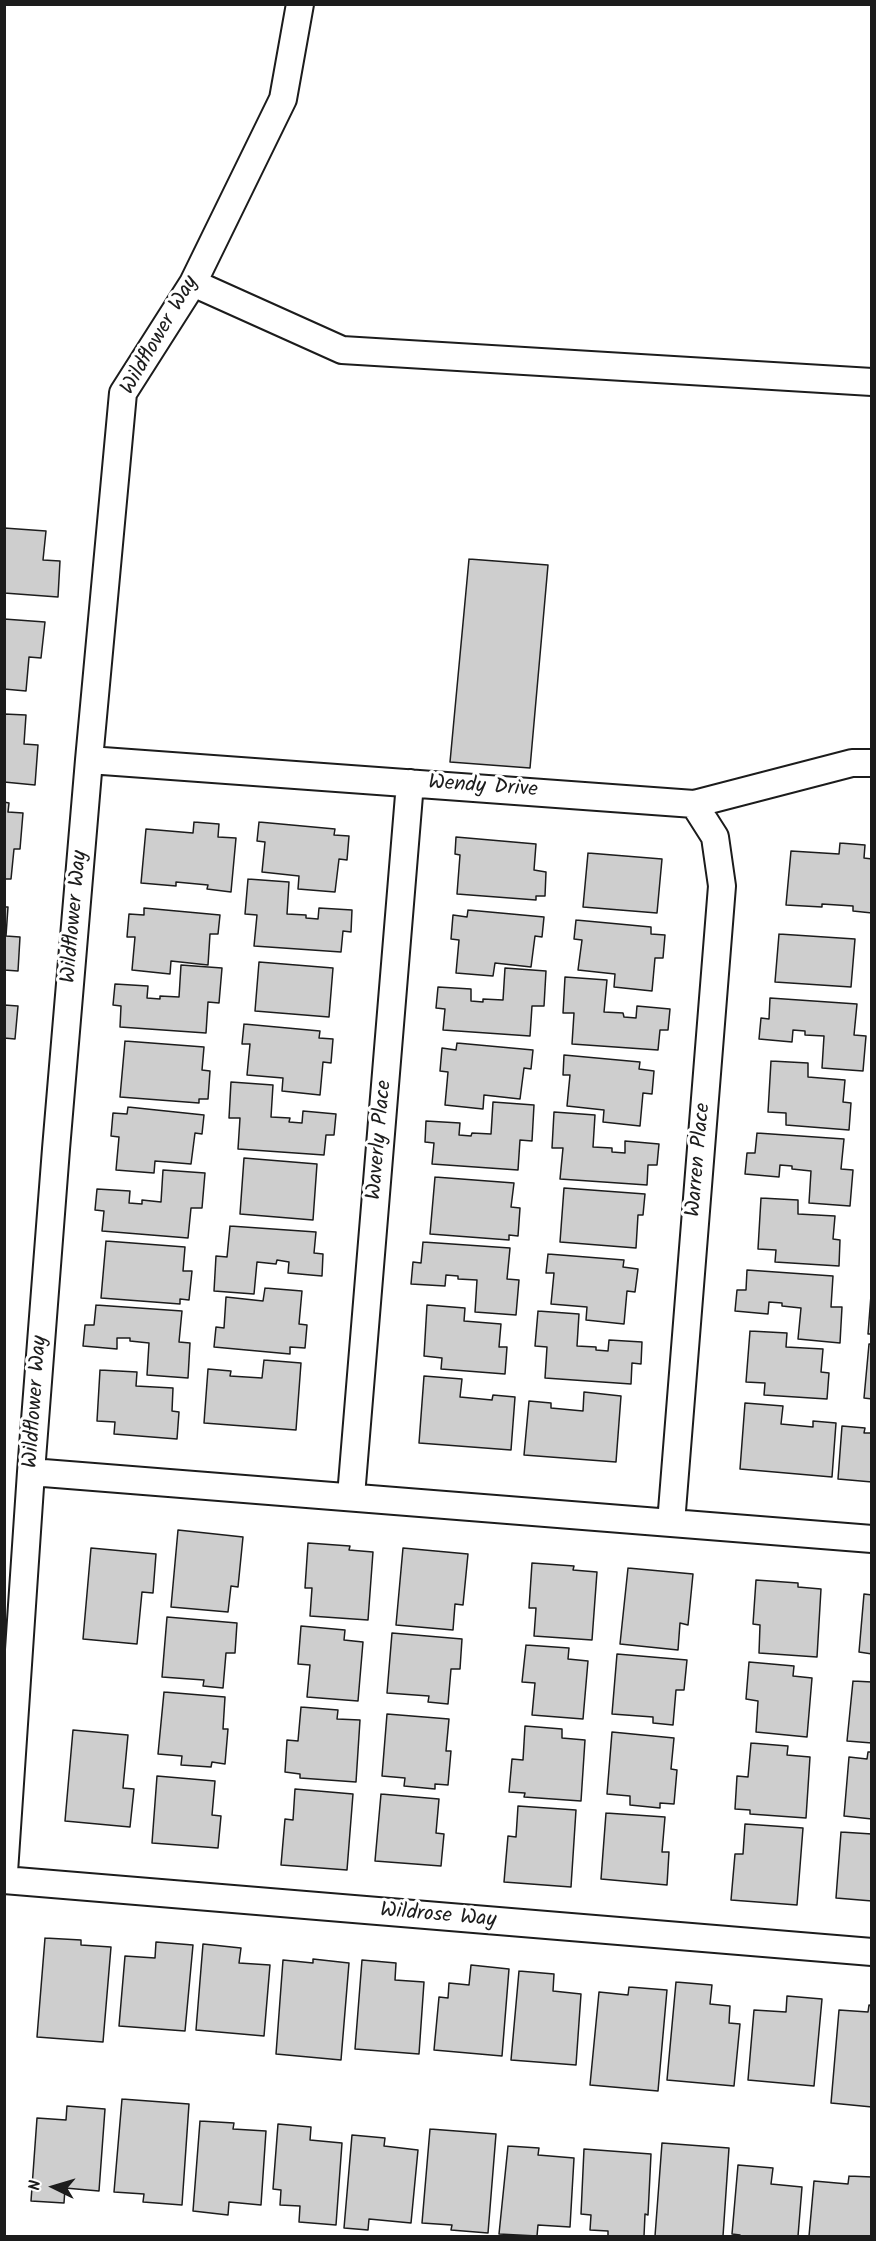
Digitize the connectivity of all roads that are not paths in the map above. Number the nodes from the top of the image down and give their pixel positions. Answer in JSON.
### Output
{"nodes":[{"id":1,"x":300,"y":4,"type":"edge"},
{"id":2,"x":193,"y":283,"type":"junction"},
{"id":3,"x":872,"y":382,"type":"edge"},
{"id":4,"x":89,"y":760,"type":"junction"},
{"id":5,"x":872,"y":763,"type":"edge"},
{"id":6,"x":410,"y":783,"type":"junction"},
{"id":7,"x":694,"y":804,"type":"junction"},
{"id":8,"x":31,"y":1472,"type":"junction"},
{"id":9,"x":351,"y":1496,"type":"junction"},
{"id":10,"x":671,"y":1523,"type":"junction"},
{"id":11,"x":872,"y":1539,"type":"edge"},
{"id":12,"x":4,"y":1872,"type":"edge"},
{"id":13,"x":4,"y":1880,"type":"edge"},
{"id":14,"x":872,"y":1952,"type":"edge"}],
"edges":[{"from":1,"to":2,"type":"street","name":"Wildflower Way"},
{"from":2,"to":3,"type":"street"},
{"from":2,"to":4,"type":"street","name":"Wildflower Way"},
{"from":4,"to":6,"type":"street","name":"Wendy Drive"},
{"from":4,"to":8,"type":"street","name":"Wildflower Way"},
{"from":5,"to":7,"type":"street","name":"Wendy Drive"},
{"from":6,"to":7,"type":"street","name":"Wendy Drive"},
{"from":6,"to":9,"type":"street","name":"Waverly Place"},
{"from":7,"to":10,"type":"street","name":"Warren Place"},
{"from":8,"to":9,"type":"street"},
{"from":8,"to":12,"type":"street","name":"Wildflower Way"},
{"from":9,"to":10,"type":"street"},
{"from":10,"to":11,"type":"street"},
{"from":13,"to":14,"type":"street","name":"Wildrose Way"}]}
